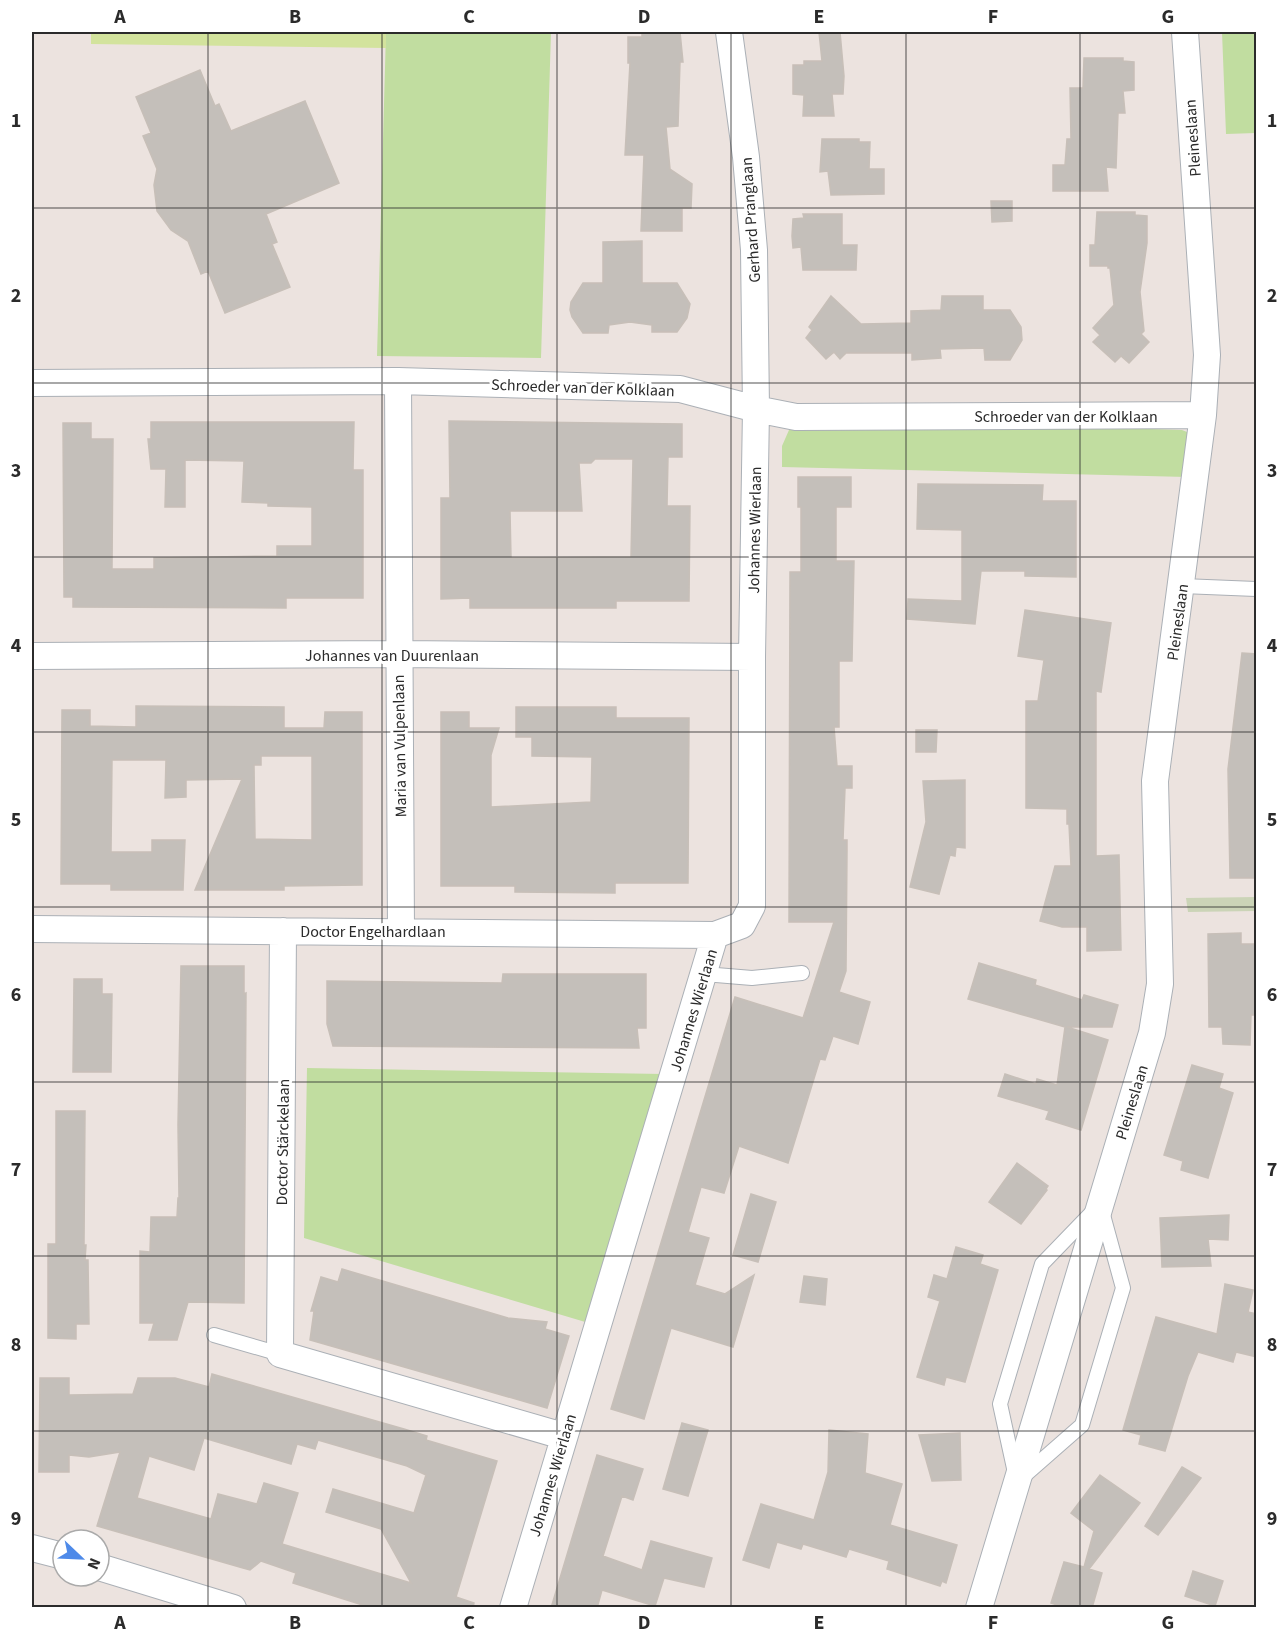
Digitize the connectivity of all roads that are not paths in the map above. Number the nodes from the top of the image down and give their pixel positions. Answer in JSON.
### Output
{"nodes":[{"id":1,"x":729,"y":32,"type":"edge"},
{"id":2,"x":1185,"y":32,"type":"edge"},
{"id":3,"x":398,"y":381,"type":"junction"},
{"id":4,"x":32,"y":383,"type":"edge"},
{"id":5,"x":756,"y":409,"type":"junction"},
{"id":6,"x":1203,"y":415,"type":"junction"},
{"id":7,"x":1182,"y":586,"type":"junction"},
{"id":8,"x":1257,"y":589,"type":"edge"},
{"id":9,"x":399,"y":654,"type":"junction"},
{"id":10,"x":32,"y":656,"type":"edge"},
{"id":11,"x":752,"y":657,"type":"junction"},
{"id":12,"x":32,"y":929,"type":"edge"},
{"id":13,"x":284,"y":931,"type":"junction"},
{"id":14,"x":401,"y":931,"type":"junction"},
{"id":15,"x":715,"y":935,"type":"junction"},
{"id":16,"x":704,"y":974,"type":"junction"},
{"id":17,"x":802,"y":974,"type":"dead end"},
{"id":18,"x":1100,"y":1204,"type":"junction"},
{"id":19,"x":214,"y":1335,"type":"dead end"},
{"id":20,"x":280,"y":1354,"type":"junction"},
{"id":21,"x":564,"y":1436,"type":"junction"},
{"id":22,"x":1017,"y":1482,"type":"junction"},
{"id":23,"x":32,"y":1548,"type":"edge"},
{"id":24,"x":51,"y":1553,"type":"edge"},
{"id":25,"x":111,"y":1571,"type":"edge"},
{"id":26,"x":233,"y":1608,"type":"edge"},
{"id":27,"x":513,"y":1608,"type":"edge"},
{"id":28,"x":979,"y":1608,"type":"edge"}],
"edges":[{"from":1,"to":5,"type":"street","name":"Gerhard Pranglaan"},
{"from":2,"to":6,"type":"street","name":"Pleineslaan"},
{"from":3,"to":4,"type":"street","name":"Schroeder van der Kolklaan"},
{"from":3,"to":5,"type":"street","name":"Schroeder van der Kolklaan"},
{"from":3,"to":9,"type":"street","name":"Maria van Vulpenlaan"},
{"from":5,"to":6,"type":"street","name":"Schroeder van der Kolklaan"},
{"from":5,"to":11,"type":"street","name":"Johannes Wierlaan"},
{"from":6,"to":7,"type":"street","name":"Pleineslaan"},
{"from":7,"to":8,"type":"lane"},
{"from":7,"to":18,"type":"street","name":"Pleineslaan"},
{"from":9,"to":10,"type":"street","name":"Johannes van Duurenlaan"},
{"from":9,"to":11,"type":"street","name":"Johannes van Duurenlaan"},
{"from":9,"to":14,"type":"street","name":"Maria van Vulpenlaan"},
{"from":11,"to":15,"type":"street","name":"Johannes Wierlaan"},
{"from":12,"to":13,"type":"street","name":"Doctor Engelhardlaan"},
{"from":13,"to":14,"type":"street","name":"Doctor Engelhardlaan"},
{"from":13,"to":20,"type":"street","name":"Doctor Stärckelaan"},
{"from":14,"to":15,"type":"street","name":"Doctor Engelhardlaan"},
{"from":15,"to":16,"type":"street","name":"Johannes Wierlaan"},
{"from":16,"to":17,"type":"lane"},
{"from":16,"to":21,"type":"street","name":"Johannes Wierlaan"},
{"from":18,"to":22,"type":"street","name":"Pleineslaan"},
{"from":18,"to":22,"type":"lane","name":"Pleineslaan"},
{"from":18,"to":22,"type":"lane"},
{"from":19,"to":20,"type":"lane"},
{"from":20,"to":21,"type":"street"},
{"from":21,"to":27,"type":"street","name":"Johannes Wierlaan"},
{"from":22,"to":28,"type":"street","name":"Pleineslaan"},
{"from":23,"to":24,"type":"street"},
{"from":25,"to":26,"type":"street"}]}
